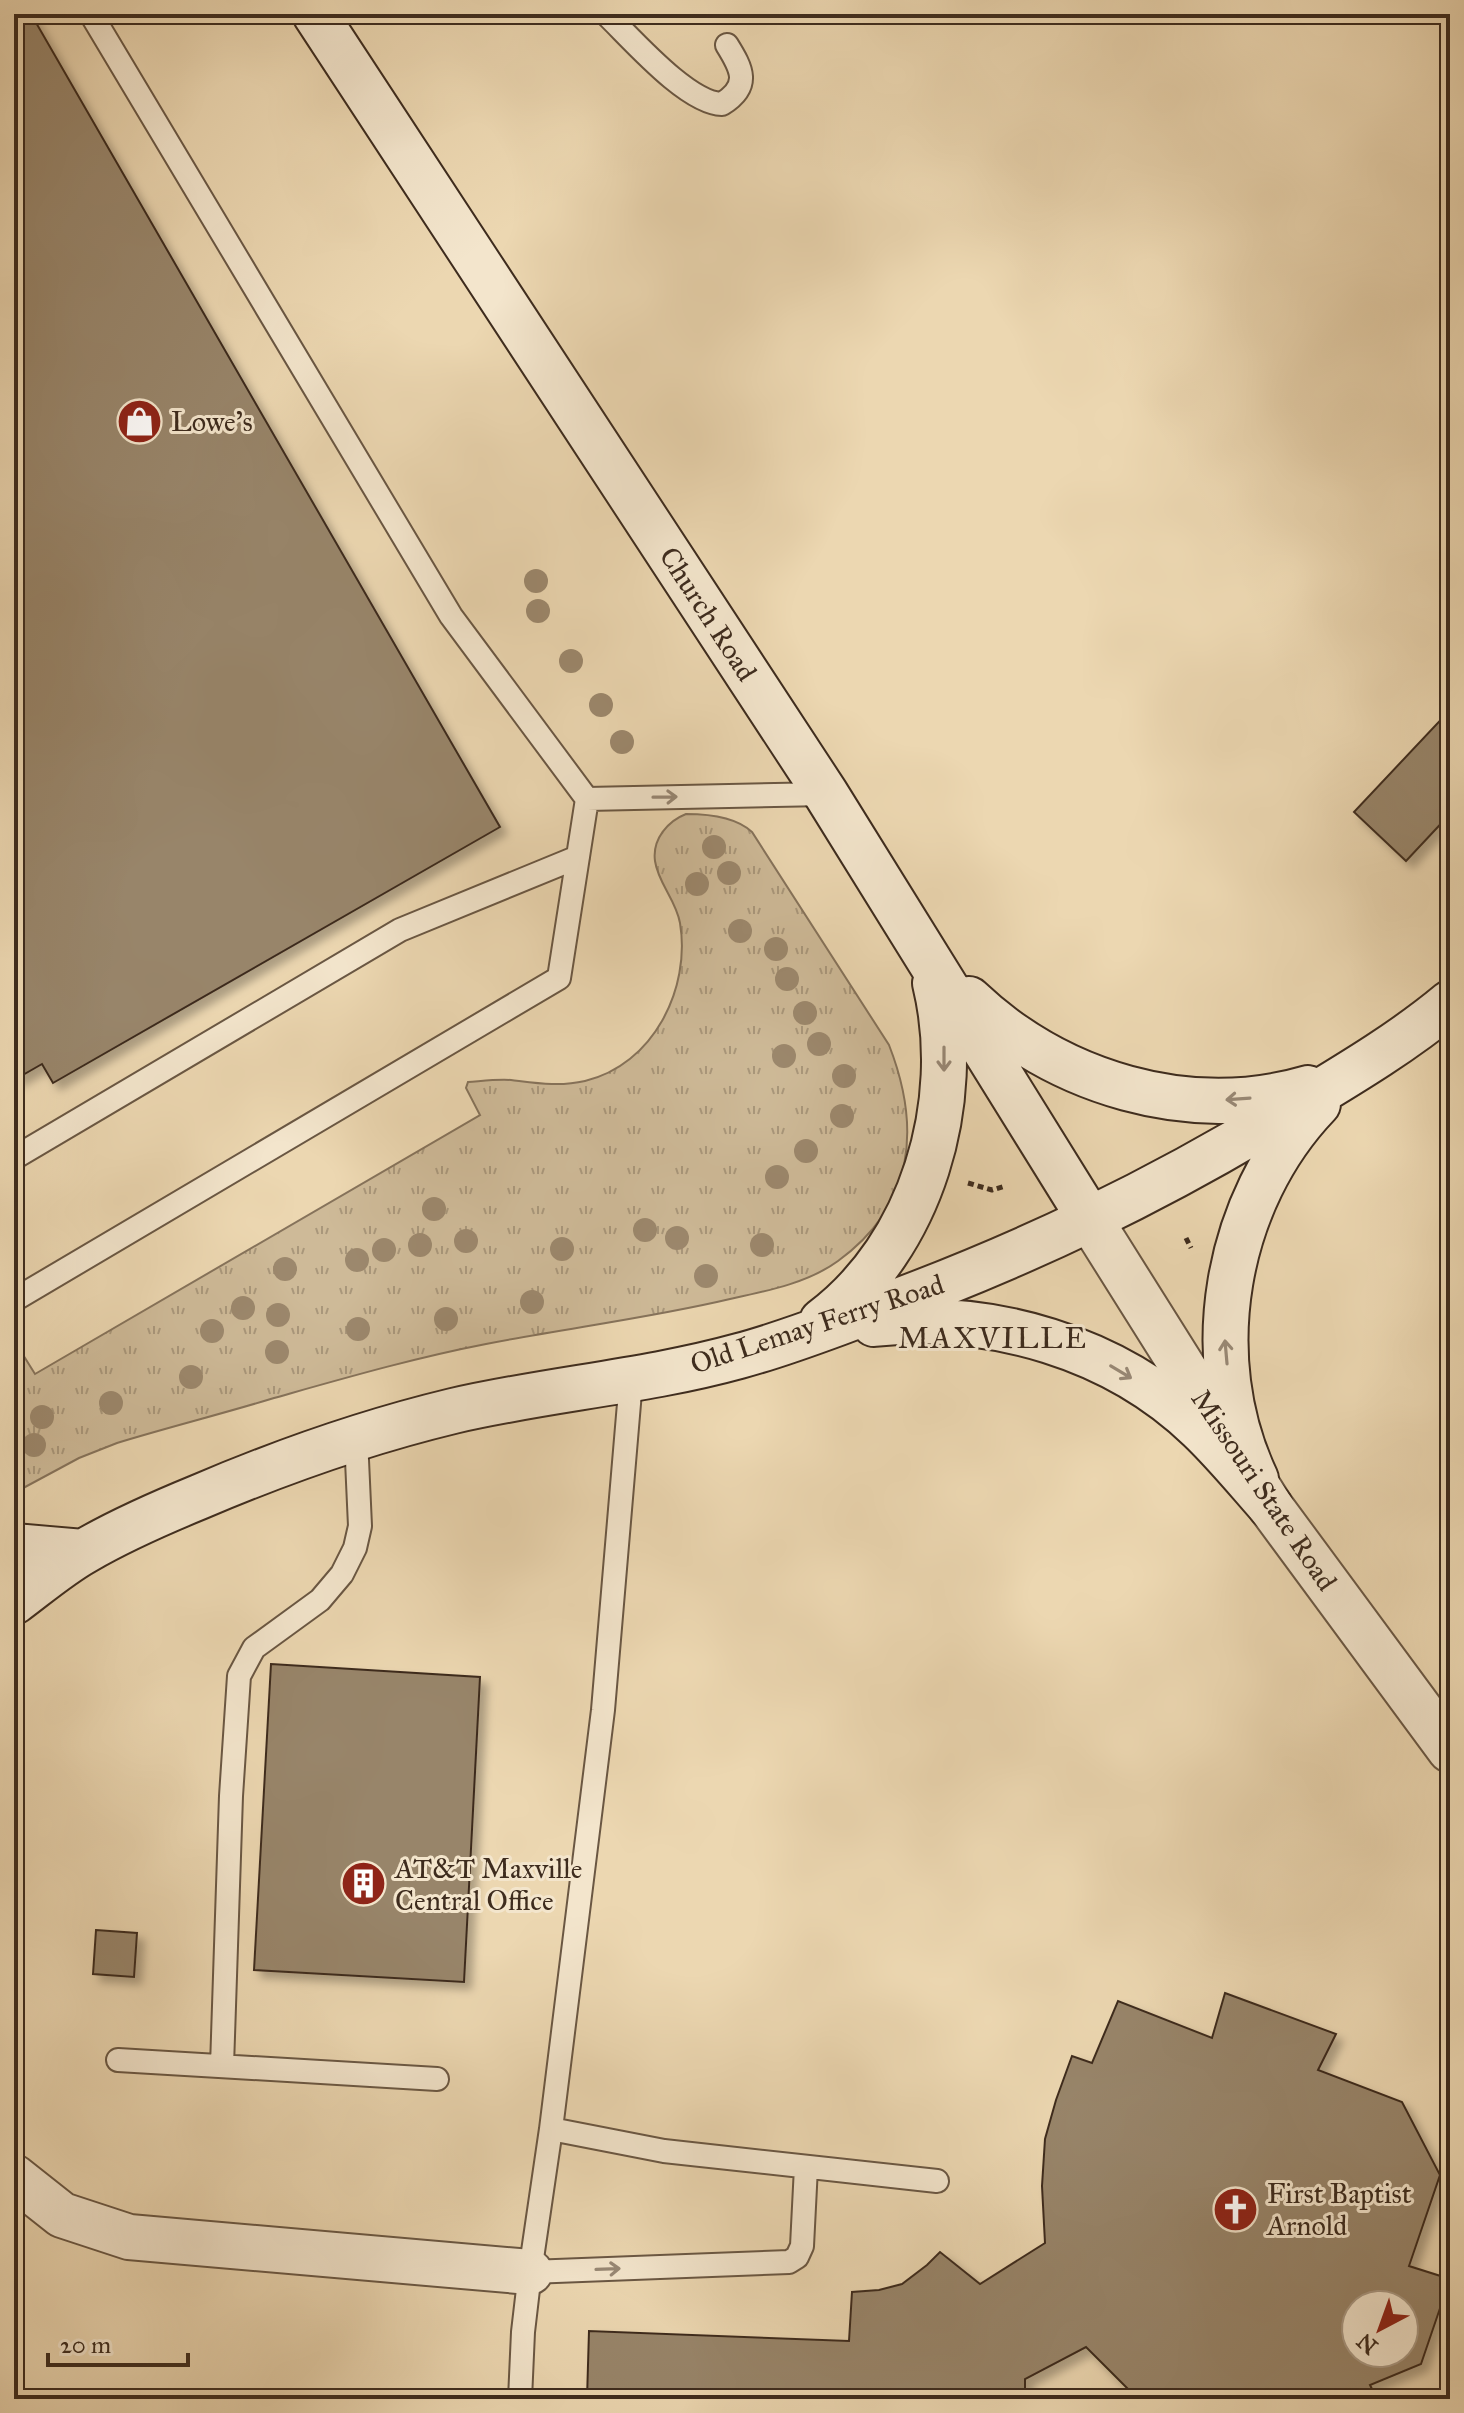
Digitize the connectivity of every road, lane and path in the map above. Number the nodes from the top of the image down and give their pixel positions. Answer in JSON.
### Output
{"nodes":[{"id":1,"x":91,"y":14,"type":"edge"},
{"id":2,"x":315,"y":14,"type":"edge"},
{"id":3,"x":606,"y":14,"type":"edge"},
{"id":4,"x":727,"y":45,"type":"dead end"},
{"id":5,"x":826,"y":794,"type":"junction"},
{"id":6,"x":587,"y":799,"type":"junction"},
{"id":7,"x":578,"y":857,"type":"junction"},
{"id":8,"x":928,"y":954,"type":"junction"},
{"id":9,"x":1450,"y":1003,"type":"edge"},
{"id":10,"x":1341,"y":1079,"type":"junction"},
{"id":11,"x":14,"y":1158,"type":"edge"},
{"id":12,"x":961,"y":1182,"type":"dead end"},
{"id":13,"x":1005,"y":1186,"type":"dead end"},
{"id":14,"x":1091,"y":1221,"type":"junction"},
{"id":15,"x":14,"y":1300,"type":"edge"},
{"id":16,"x":801,"y":1336,"type":"junction"},
{"id":17,"x":631,"y":1380,"type":"junction"},
{"id":18,"x":356,"y":1438,"type":"junction"},
{"id":19,"x":1270,"y":1506,"type":"junction"},
{"id":20,"x":14,"y":1546,"type":"edge"},
{"id":21,"x":83,"y":1552,"type":"junction"},
{"id":22,"x":14,"y":1602,"type":"edge"},
{"id":23,"x":1450,"y":1750,"type":"edge"},
{"id":24,"x":118,"y":2060,"type":"dead end"},
{"id":25,"x":222,"y":2066,"type":"junction"},
{"id":26,"x":437,"y":2079,"type":"dead end"},
{"id":27,"x":551,"y":2129,"type":"junction"},
{"id":28,"x":806,"y":2167,"type":"junction"},
{"id":29,"x":14,"y":2177,"type":"edge"},
{"id":30,"x":937,"y":2181,"type":"dead end"},
{"id":31,"x":530,"y":2272,"type":"junction"},
{"id":32,"x":520,"y":2399,"type":"edge"}],
"edges":[{"from":1,"to":6,"type":"lane"},
{"from":2,"to":5,"type":"main road","name":"Church Road"},
{"from":3,"to":4,"type":"lane"},
{"from":6,"to":5,"type":"lane","one_way":true},
{"from":5,"to":8,"type":"main road","name":"Church Road"},
{"from":6,"to":7,"type":"lane"},
{"from":7,"to":11,"type":"lane"},
{"from":7,"to":15,"type":"lane"},
{"from":10,"to":8,"type":"main road","one_way":true},
{"from":8,"to":14,"type":"main road","name":"Church Road"},
{"from":8,"to":16,"type":"main road","one_way":true},
{"from":9,"to":10,"type":"main road","name":"Old Lemay Ferry Road"},
{"from":10,"to":14,"type":"main road","name":"Old Lemay Ferry Road"},
{"from":19,"to":10,"type":"main road","one_way":true},
{"from":12,"to":13,"type":"path"},
{"from":14,"to":16,"type":"main road","name":"Old Lemay Ferry Road"},
{"from":14,"to":19,"type":"main road","name":"Missouri State Road"},
{"from":16,"to":17,"type":"main road","name":"Old Lemay Ferry Road"},
{"from":16,"to":19,"type":"main road","one_way":true},
{"from":17,"to":18,"type":"main road","name":"Old Lemay Ferry Road"},
{"from":17,"to":27,"type":"lane"},
{"from":18,"to":21,"type":"main road","name":"Old Lemay Ferry Road"},
{"from":18,"to":25,"type":"lane"},
{"from":19,"to":23,"type":"main road","name":"Missouri State Road"},
{"from":20,"to":21,"type":"main road"},
{"from":21,"to":22,"type":"main road","name":"Old Lemay Ferry Road"},
{"from":24,"to":25,"type":"lane"},
{"from":25,"to":26,"type":"lane"},
{"from":27,"to":28,"type":"lane"},
{"from":27,"to":31,"type":"lane"},
{"from":28,"to":30,"type":"lane"},
{"from":31,"to":28,"type":"lane","one_way":true},
{"from":29,"to":31,"type":"main road"},
{"from":31,"to":32,"type":"lane"}]}
